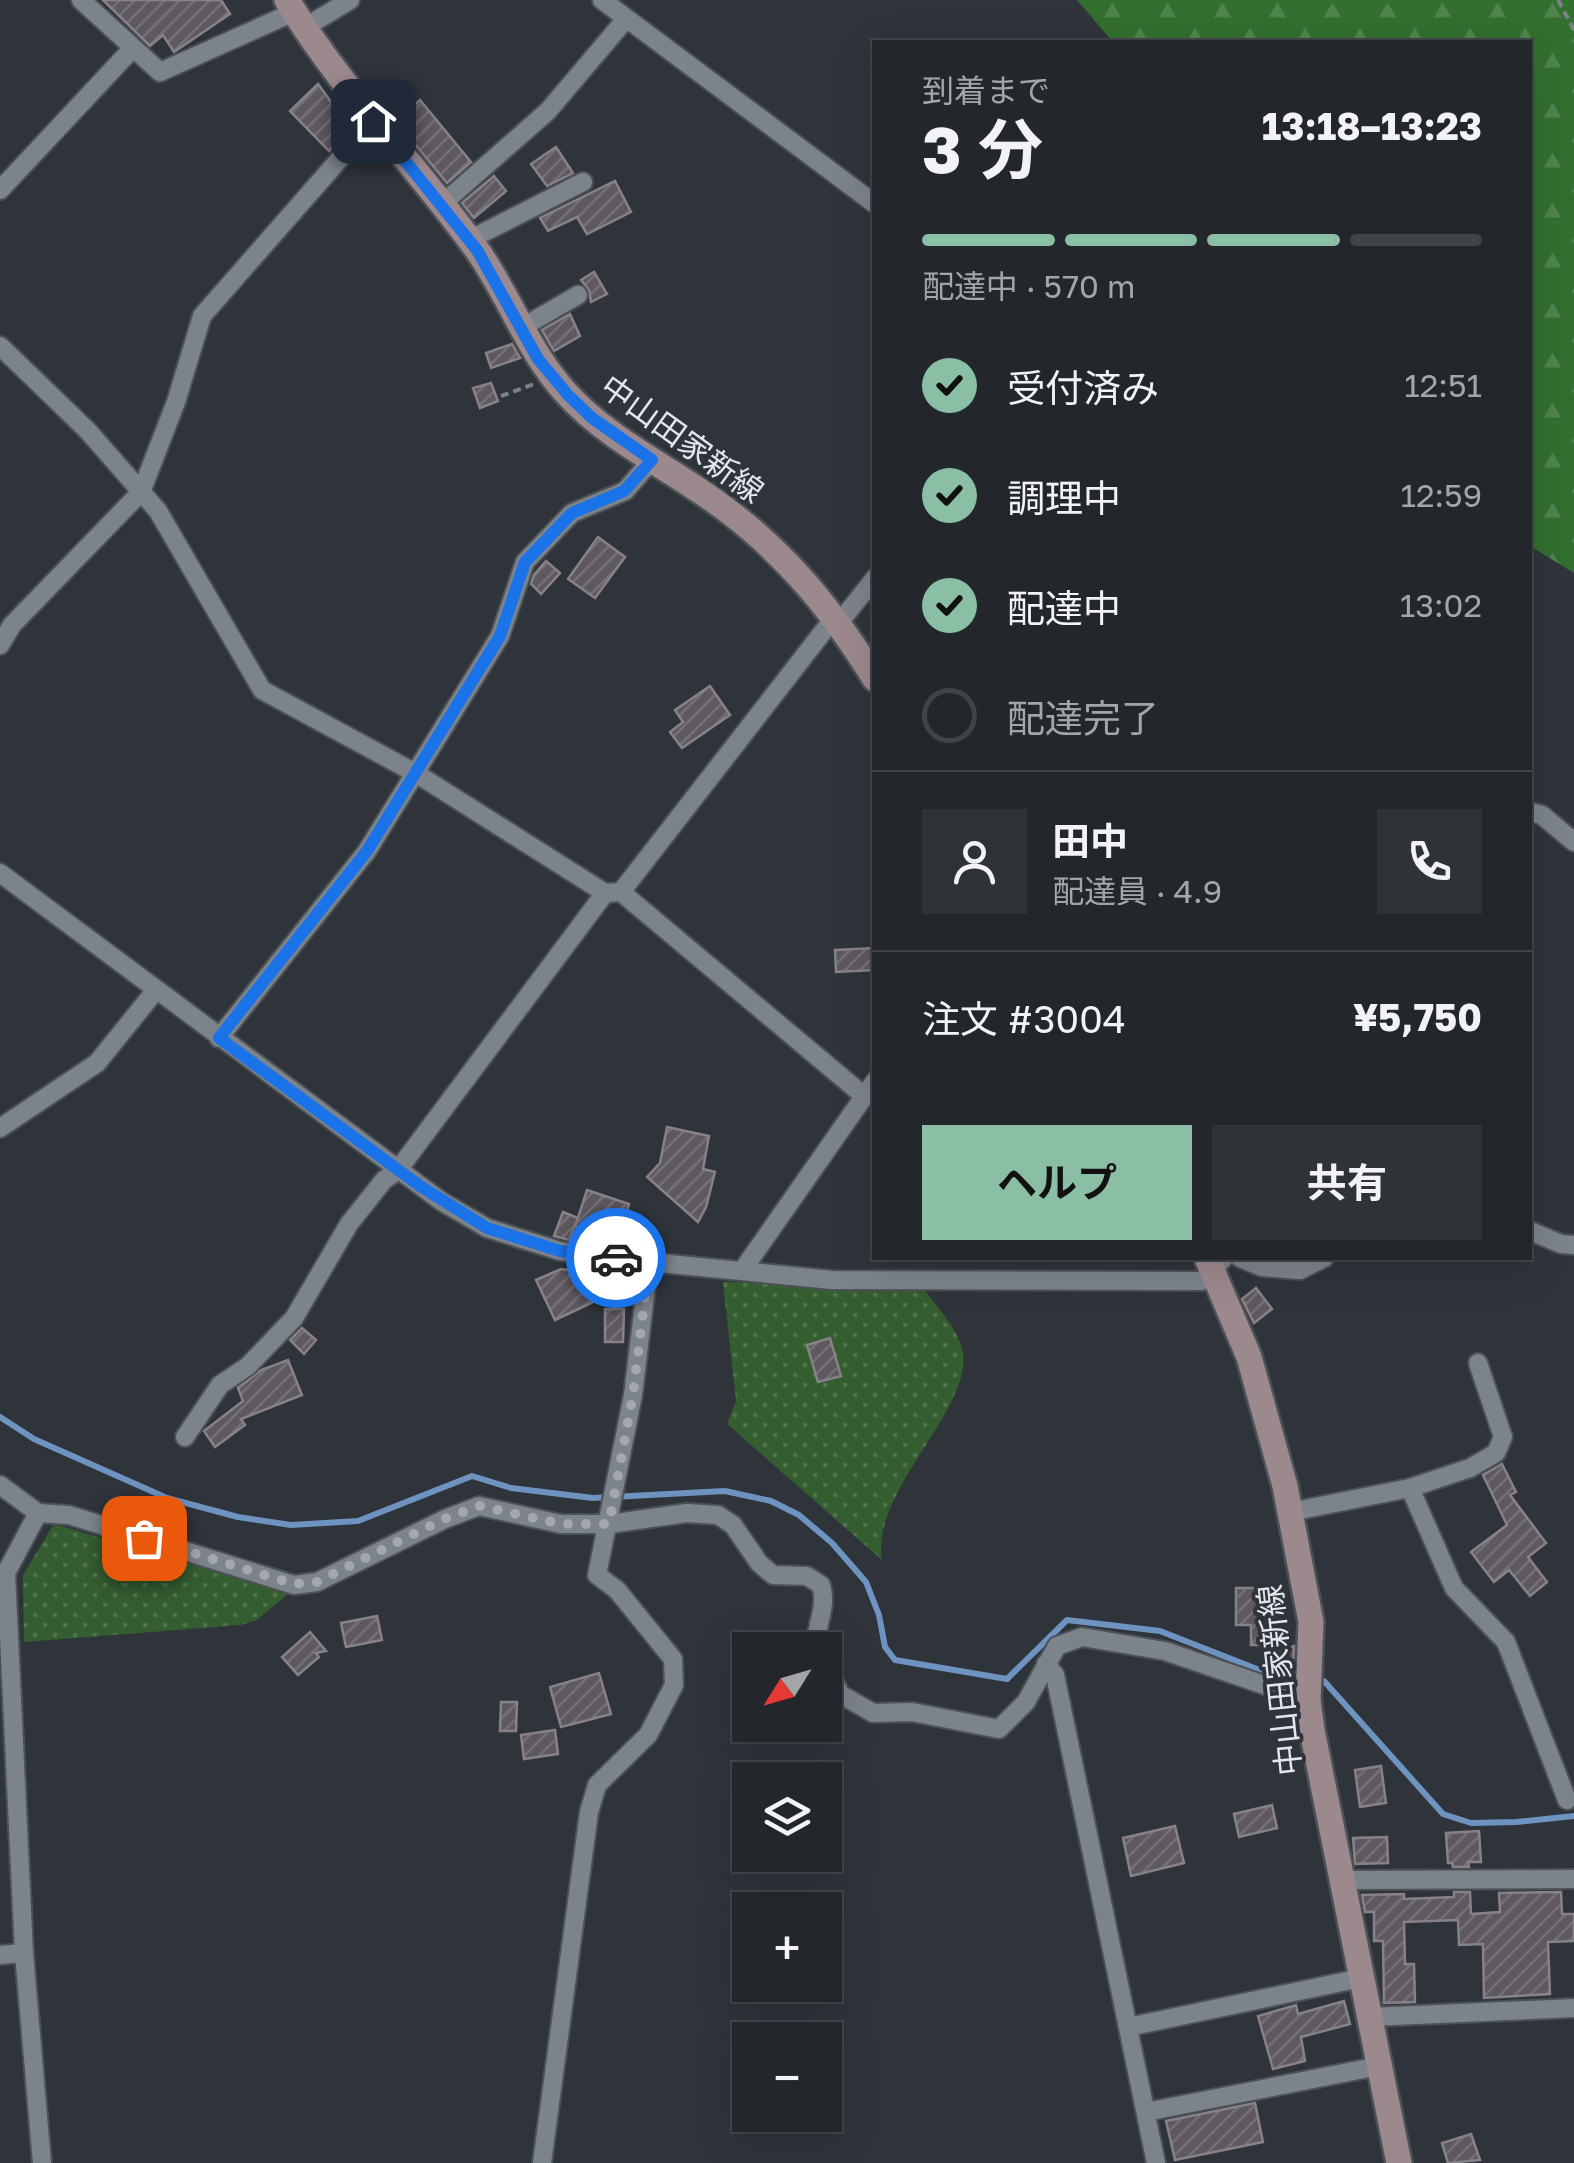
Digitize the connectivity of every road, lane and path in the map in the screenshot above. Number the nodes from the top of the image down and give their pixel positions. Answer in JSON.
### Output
{"nodes":[{"id":1,"x":81,"y":0,"type":"edge"},
{"id":2,"x":350,"y":0,"type":"edge"},
{"id":3,"x":602,"y":0,"type":"edge"},
{"id":4,"x":1558,"y":0,"type":"edge"},
{"id":5,"x":295,"y":13,"type":"edge"},
{"id":6,"x":626,"y":19,"type":"junction"},
{"id":7,"x":1574,"y":30,"type":"edge"},
{"id":8,"x":132,"y":48,"type":"junction"},
{"id":9,"x":373,"y":121,"type":"junction"},
{"id":10,"x":583,"y":182,"type":"dead end"},
{"id":11,"x":0,"y":190,"type":"edge"},
{"id":12,"x":872,"y":202,"type":"edge"},
{"id":13,"x":442,"y":206,"type":"junction"},
{"id":14,"x":469,"y":240,"type":"junction"},
{"id":15,"x":578,"y":295,"type":"dead end"},
{"id":16,"x":521,"y":328,"type":"junction"},
{"id":17,"x":0,"y":346,"type":"edge"},
{"id":18,"x":553,"y":377,"type":"junction"},
{"id":19,"x":501,"y":396,"type":"dead end"},
{"id":20,"x":652,"y":460,"type":"junction"},
{"id":21,"x":140,"y":492,"type":"junction"},
{"id":22,"x":872,"y":582,"type":"edge"},
{"id":23,"x":839,"y":623,"type":"junction"},
{"id":24,"x":0,"y":645,"type":"edge"},
{"id":25,"x":872,"y":674,"type":"edge"},
{"id":26,"x":416,"y":774,"type":"junction"},
{"id":27,"x":1532,"y":813,"type":"edge"},
{"id":28,"x":1574,"y":842,"type":"edge"},
{"id":29,"x":0,"y":873,"type":"edge"},
{"id":30,"x":613,"y":892,"type":"junction"},
{"id":31,"x":156,"y":990,"type":"junction"},
{"id":32,"x":219,"y":1038,"type":"junction"},
{"id":33,"x":869,"y":1088,"type":"edge"},
{"id":34,"x":0,"y":1128,"type":"edge"},
{"id":35,"x":398,"y":1170,"type":"junction"},
{"id":36,"x":1532,"y":1232,"type":"edge"},
{"id":37,"x":1574,"y":1244,"type":"edge"},
{"id":38,"x":1245,"y":1260,"type":"edge"},
{"id":39,"x":1320,"y":1260,"type":"edge"},
{"id":40,"x":649,"y":1262,"type":"junction"},
{"id":41,"x":1214,"y":1262,"type":"edge"},
{"id":42,"x":742,"y":1271,"type":"junction"},
{"id":43,"x":1478,"y":1363,"type":"dead end"},
{"id":44,"x":185,"y":1436,"type":"dead end"},
{"id":45,"x":0,"y":1485,"type":"edge"},
{"id":46,"x":1410,"y":1488,"type":"junction"},
{"id":47,"x":1290,"y":1512,"type":"junction"},
{"id":48,"x":38,"y":1513,"type":"junction"},
{"id":49,"x":609,"y":1524,"type":"junction"},
{"id":50,"x":818,"y":1632,"type":"edge"},
{"id":51,"x":1046,"y":1664,"type":"junction"},
{"id":52,"x":842,"y":1695,"type":"edge"},
{"id":53,"x":1308,"y":1700,"type":"junction"},
{"id":54,"x":1567,"y":1800,"type":"dead end"},
{"id":55,"x":1342,"y":1880,"type":"junction"},
{"id":56,"x":1574,"y":1880,"type":"edge"},
{"id":57,"x":24,"y":1954,"type":"junction"},
{"id":58,"x":0,"y":1955,"type":"edge"},
{"id":59,"x":1361,"y":1978,"type":"junction"},
{"id":60,"x":1574,"y":2008,"type":"edge"},
{"id":61,"x":1370,"y":2018,"type":"junction"},
{"id":62,"x":1128,"y":2028,"type":"junction"},
{"id":63,"x":1379,"y":2066,"type":"junction"},
{"id":64,"x":1146,"y":2112,"type":"junction"},
{"id":65,"x":42,"y":2163,"type":"edge"},
{"id":66,"x":542,"y":2163,"type":"edge"},
{"id":67,"x":1156,"y":2163,"type":"edge"},
{"id":68,"x":1399,"y":2163,"type":"edge"}],
"edges":[{"from":1,"to":8,"type":"street"},
{"from":2,"to":5,"type":"street"},
{"from":3,"to":6,"type":"street"},
{"from":4,"to":7,"type":"path"},
{"from":5,"to":8,"type":"street"},
{"from":5,"to":9,"type":"main road","name":"中山田家新線"},
{"from":6,"to":12,"type":"street"},
{"from":6,"to":13,"type":"street"},
{"from":8,"to":11,"type":"street"},
{"from":9,"to":13,"type":"main road","name":"中山田家新線"},
{"from":9,"to":21,"type":"street"},
{"from":10,"to":14,"type":"street"},
{"from":13,"to":14,"type":"main road","name":"中山田家新線"},
{"from":14,"to":16,"type":"main road","name":"中山田家新線"},
{"from":15,"to":16,"type":"street"},
{"from":16,"to":18,"type":"main road","name":"中山田家新線"},
{"from":17,"to":21,"type":"street"},
{"from":18,"to":19,"type":"path"},
{"from":18,"to":20,"type":"main road","name":"中山田家新線"},
{"from":20,"to":23,"type":"main road","name":"中山田家新線"},
{"from":20,"to":26,"type":"street"},
{"from":21,"to":24,"type":"street"},
{"from":21,"to":26,"type":"street"},
{"from":22,"to":23,"type":"street"},
{"from":23,"to":25,"type":"main road","name":"中山田家新線"},
{"from":23,"to":30,"type":"street"},
{"from":26,"to":30,"type":"street"},
{"from":26,"to":32,"type":"street"},
{"from":27,"to":28,"type":"street"},
{"from":29,"to":31,"type":"street"},
{"from":30,"to":33,"type":"street"},
{"from":30,"to":35,"type":"street"},
{"from":31,"to":32,"type":"street"},
{"from":31,"to":34,"type":"street"},
{"from":32,"to":35,"type":"street"},
{"from":33,"to":42,"type":"street"},
{"from":35,"to":40,"type":"street"},
{"from":35,"to":44,"type":"street"},
{"from":36,"to":37,"type":"street"},
{"from":38,"to":39,"type":"street"},
{"from":40,"to":42,"type":"street"},
{"from":40,"to":49,"type":"street"},
{"from":41,"to":42,"type":"street"},
{"from":41,"to":47,"type":"main road","name":"中山田家新線"},
{"from":43,"to":46,"type":"street"},
{"from":45,"to":48,"type":"street"},
{"from":46,"to":47,"type":"street"},
{"from":46,"to":54,"type":"street"},
{"from":47,"to":53,"type":"main road","name":"中山田家新線"},
{"from":48,"to":49,"type":"street"},
{"from":48,"to":57,"type":"street"},
{"from":49,"to":50,"type":"street"},
{"from":49,"to":66,"type":"street"},
{"from":51,"to":52,"type":"street"},
{"from":51,"to":53,"type":"street"},
{"from":51,"to":62,"type":"street"},
{"from":53,"to":55,"type":"main road","name":"中山田家新線"},
{"from":55,"to":56,"type":"street"},
{"from":55,"to":59,"type":"main road","name":"中山田家新線"},
{"from":57,"to":58,"type":"street"},
{"from":57,"to":65,"type":"street"},
{"from":59,"to":61,"type":"main road","name":"中山田家新線"},
{"from":59,"to":62,"type":"street"},
{"from":60,"to":61,"type":"street"},
{"from":61,"to":63,"type":"main road","name":"中山田家新線"},
{"from":62,"to":64,"type":"street"},
{"from":63,"to":64,"type":"street"},
{"from":63,"to":68,"type":"main road","name":"中山田家新線"},
{"from":64,"to":67,"type":"street"}]}
